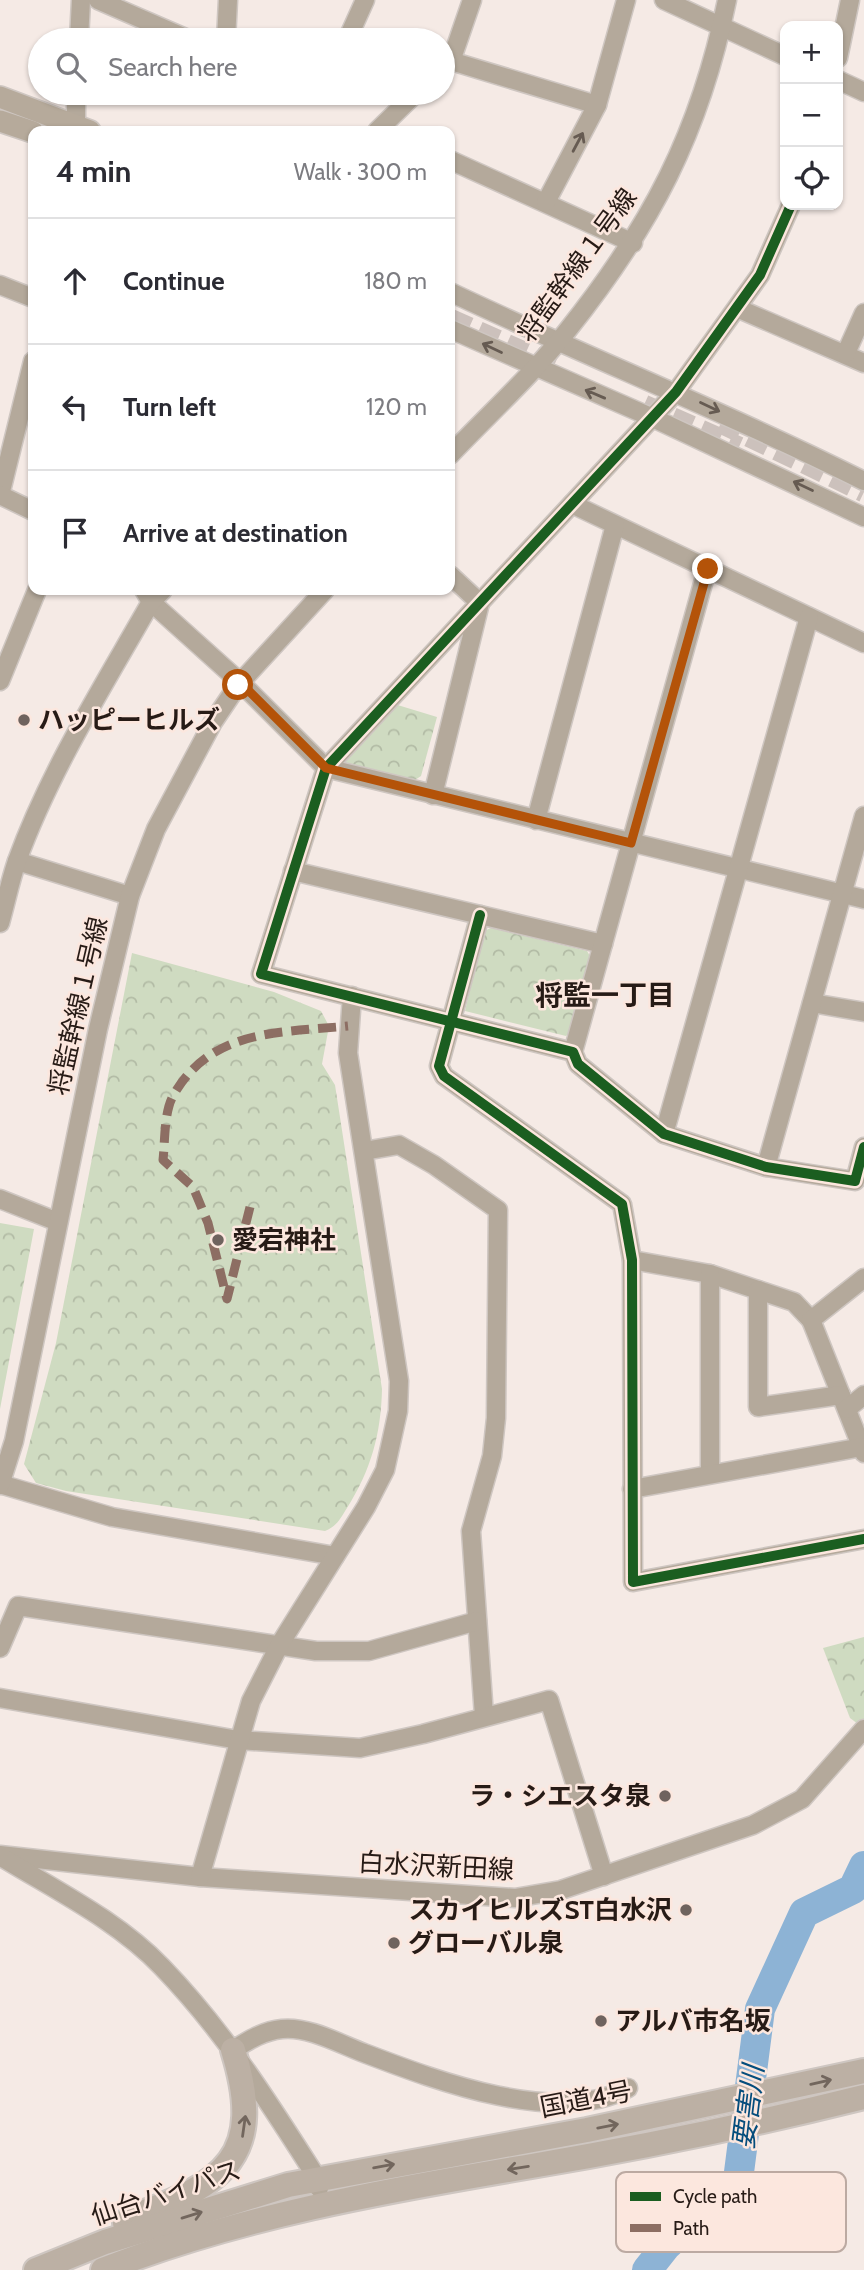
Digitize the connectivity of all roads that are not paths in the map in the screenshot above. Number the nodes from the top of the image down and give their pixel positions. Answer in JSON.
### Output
{"nodes":[{"id":1,"x":81,"y":0,"type":"edge"},
{"id":2,"x":98,"y":0,"type":"edge"},
{"id":3,"x":228,"y":0,"type":"edge"},
{"id":4,"x":365,"y":0,"type":"edge"},
{"id":5,"x":472,"y":0,"type":"edge"},
{"id":6,"x":626,"y":0,"type":"edge"},
{"id":7,"x":664,"y":0,"type":"edge"},
{"id":8,"x":727,"y":0,"type":"edge"},
{"id":9,"x":850,"y":0,"type":"edge"},
{"id":10,"x":722,"y":27,"type":"junction"},
{"id":11,"x":80,"y":28,"type":"edge"},
{"id":12,"x":162,"y":28,"type":"edge"},
{"id":13,"x":227,"y":28,"type":"edge"},
{"id":14,"x":352,"y":28,"type":"edge"},
{"id":15,"x":843,"y":34,"type":"edge"},
{"id":16,"x":455,"y":44,"type":"edge"},
{"id":17,"x":780,"y":54,"type":"edge"},
{"id":18,"x":455,"y":67,"type":"edge"},
{"id":19,"x":843,"y":82,"type":"edge"},
{"id":20,"x":864,"y":92,"type":"edge"},
{"id":21,"x":0,"y":97,"type":"edge"},
{"id":22,"x":78,"y":105,"type":"edge"},
{"id":23,"x":404,"y":105,"type":"edge"},
{"id":24,"x":597,"y":105,"type":"junction"},
{"id":25,"x":0,"y":121,"type":"edge"},
{"id":26,"x":73,"y":126,"type":"edge"},
{"id":27,"x":81,"y":126,"type":"edge"},
{"id":28,"x":382,"y":126,"type":"edge"},
{"id":29,"x":28,"y":130,"type":"edge"},
{"id":30,"x":455,"y":162,"type":"edge"},
{"id":31,"x":546,"y":202,"type":"junction"},
{"id":32,"x":790,"y":210,"type":"edge"},
{"id":33,"x":633,"y":243,"type":"junction"},
{"id":34,"x":0,"y":285,"type":"edge"},
{"id":35,"x":455,"y":294,"type":"edge"},
{"id":36,"x":28,"y":296,"type":"edge"},
{"id":37,"x":737,"y":308,"type":"junction"},
{"id":38,"x":864,"y":313,"type":"edge"},
{"id":39,"x":455,"y":331,"type":"edge"},
{"id":40,"x":556,"y":342,"type":"junction"},
{"id":41,"x":846,"y":353,"type":"junction"},
{"id":42,"x":864,"y":363,"type":"edge"},
{"id":43,"x":534,"y":368,"type":"junction"},
{"id":44,"x":28,"y":381,"type":"edge"},
{"id":45,"x":676,"y":391,"type":"junction"},
{"id":46,"x":653,"y":418,"type":"junction"},
{"id":47,"x":455,"y":450,"type":"edge"},
{"id":48,"x":864,"y":481,"type":"edge"},
{"id":49,"x":0,"y":495,"type":"edge"},
{"id":50,"x":572,"y":504,"type":"junction"},
{"id":51,"x":28,"y":509,"type":"edge"},
{"id":52,"x":864,"y":517,"type":"edge"},
{"id":53,"x":615,"y":525,"type":"junction"},
{"id":54,"x":708,"y":569,"type":"junction"},
{"id":55,"x":455,"y":580,"type":"edge"},
{"id":56,"x":35,"y":595,"type":"edge"},
{"id":57,"x":152,"y":595,"type":"edge"},
{"id":58,"x":154,"y":595,"type":"edge"},
{"id":59,"x":320,"y":595,"type":"edge"},
{"id":60,"x":480,"y":603,"type":"junction"},
{"id":61,"x":808,"y":617,"type":"junction"},
{"id":62,"x":864,"y":643,"type":"edge"},
{"id":63,"x":0,"y":681,"type":"edge"},
{"id":64,"x":241,"y":683,"type":"junction"},
{"id":65,"x":326,"y":768,"type":"junction"},
{"id":66,"x":433,"y":795,"type":"junction"},
{"id":67,"x":864,"y":816,"type":"edge"},
{"id":68,"x":536,"y":820,"type":"junction"},
{"id":69,"x":631,"y":843,"type":"junction"},
{"id":70,"x":17,"y":861,"type":"junction"},
{"id":71,"x":737,"y":869,"type":"junction"},
{"id":72,"x":293,"y":871,"type":"junction"},
{"id":73,"x":842,"y":895,"type":"junction"},
{"id":74,"x":130,"y":896,"type":"junction"},
{"id":75,"x":864,"y":899,"type":"edge"},
{"id":76,"x":480,"y":915,"type":"junction"},
{"id":77,"x":0,"y":923,"type":"edge"},
{"id":78,"x":603,"y":944,"type":"junction"},
{"id":79,"x":352,"y":996,"type":"junction"},
{"id":80,"x":812,"y":1003,"type":"junction"},
{"id":81,"x":864,"y":1012,"type":"edge"},
{"id":82,"x":451,"y":1021,"type":"junction"},
{"id":83,"x":573,"y":1052,"type":"junction"},
{"id":84,"x":664,"y":1134,"type":"junction"},
{"id":85,"x":864,"y":1147,"type":"edge"},
{"id":86,"x":364,"y":1151,"type":"junction"},
{"id":87,"x":766,"y":1167,"type":"junction"},
{"id":88,"x":0,"y":1199,"type":"edge"},
{"id":89,"x":58,"y":1222,"type":"junction"},
{"id":90,"x":632,"y":1260,"type":"junction"},
{"id":91,"x":710,"y":1274,"type":"junction"},
{"id":92,"x":864,"y":1278,"type":"edge"},
{"id":93,"x":758,"y":1290,"type":"junction"},
{"id":94,"x":811,"y":1320,"type":"junction"},
{"id":95,"x":864,"y":1395,"type":"edge"},
{"id":96,"x":844,"y":1402,"type":"junction"},
{"id":97,"x":863,"y":1450,"type":"edge"},
{"id":98,"x":710,"y":1473,"type":"junction"},
{"id":99,"x":0,"y":1485,"type":"edge"},
{"id":100,"x":632,"y":1489,"type":"junction"},
{"id":101,"x":864,"y":1539,"type":"edge"},
{"id":102,"x":335,"y":1556,"type":"junction"},
{"id":103,"x":477,"y":1621,"type":"junction"},
{"id":104,"x":280,"y":1644,"type":"junction"},
{"id":105,"x":0,"y":1648,"type":"edge"},
{"id":106,"x":0,"y":1698,"type":"edge"},
{"id":107,"x":484,"y":1716,"type":"junction"},
{"id":108,"x":864,"y":1729,"type":"edge"},
{"id":109,"x":238,"y":1740,"type":"junction"},
{"id":110,"x":0,"y":1856,"type":"edge"},
{"id":111,"x":201,"y":1877,"type":"junction"},
{"id":112,"x":604,"y":1877,"type":"junction"},
{"id":113,"x":233,"y":2050,"type":"junction"},
{"id":114,"x":864,"y":2071,"type":"edge"},
{"id":115,"x":628,"y":2088,"type":"dead end"},
{"id":116,"x":864,"y":2097,"type":"edge"},
{"id":117,"x":317,"y":2178,"type":"junction"},
{"id":118,"x":324,"y":2205,"type":"junction"},
{"id":119,"x":105,"y":2242,"type":"junction"},
{"id":120,"x":36,"y":2270,"type":"edge"},
{"id":121,"x":103,"y":2270,"type":"edge"}],
"edges":[{"from":1,"to":11,"type":"street"},
{"from":2,"to":12,"type":"street"},
{"from":3,"to":13,"type":"street"},
{"from":4,"to":14,"type":"street"},
{"from":5,"to":16,"type":"street"},
{"from":6,"to":24,"type":"street"},
{"from":7,"to":10,"type":"street"},
{"from":8,"to":10,"type":"street","name":"将監幹線１号線"},
{"from":9,"to":15,"type":"street"},
{"from":10,"to":17,"type":"street"},
{"from":10,"to":33,"type":"street","name":"将監幹線１号線"},
{"from":18,"to":24,"type":"street"},
{"from":19,"to":20,"type":"street"},
{"from":21,"to":26,"type":"main road"},
{"from":22,"to":27,"type":"street"},
{"from":23,"to":28,"type":"street"},
{"from":31,"to":24,"type":"street","one_way":true},
{"from":25,"to":29,"type":"main road"},
{"from":30,"to":31,"type":"street"},
{"from":31,"to":33,"type":"street"},
{"from":32,"to":37,"type":"street"},
{"from":33,"to":40,"type":"street","name":"将監幹線１号線"},
{"from":34,"to":36,"type":"street"},
{"from":35,"to":40,"type":"street"},
{"from":37,"to":41,"type":"street"},
{"from":37,"to":45,"type":"street"},
{"from":38,"to":41,"type":"street"},
{"from":43,"to":39,"type":"street","one_way":true},
{"from":40,"to":43,"type":"street","name":"将監幹線１号線"},
{"from":40,"to":45,"type":"street"},
{"from":41,"to":42,"type":"street"},
{"from":46,"to":43,"type":"street","one_way":true},
{"from":43,"to":47,"type":"street","name":"将監幹線１号線"},
{"from":44,"to":49,"type":"street"},
{"from":45,"to":46,"type":"street"},
{"from":45,"to":48,"type":"street","one_way":true},
{"from":46,"to":50,"type":"street"},
{"from":52,"to":46,"type":"street","one_way":true},
{"from":49,"to":51,"type":"street"},
{"from":50,"to":53,"type":"street"},
{"from":50,"to":60,"type":"street"},
{"from":53,"to":54,"type":"street"},
{"from":53,"to":68,"type":"street"},
{"from":54,"to":61,"type":"street"},
{"from":54,"to":69,"type":"street"},
{"from":55,"to":60,"type":"street"},
{"from":56,"to":63,"type":"street"},
{"from":57,"to":70,"type":"street"},
{"from":58,"to":64,"type":"street"},
{"from":59,"to":64,"type":"street","name":"将監幹線１号線"},
{"from":60,"to":65,"type":"street"},
{"from":60,"to":66,"type":"street"},
{"from":61,"to":62,"type":"street"},
{"from":61,"to":71,"type":"street"},
{"from":64,"to":65,"type":"street"},
{"from":64,"to":74,"type":"street","name":"将監幹線１号線"},
{"from":65,"to":66,"type":"street"},
{"from":65,"to":72,"type":"street"},
{"from":66,"to":68,"type":"street"},
{"from":67,"to":73,"type":"street"},
{"from":68,"to":69,"type":"street"},
{"from":69,"to":71,"type":"street"},
{"from":69,"to":78,"type":"street"},
{"from":70,"to":74,"type":"street"},
{"from":70,"to":77,"type":"street"},
{"from":71,"to":73,"type":"street"},
{"from":71,"to":84,"type":"street"},
{"from":72,"to":76,"type":"street"},
{"from":72,"to":79,"type":"street"},
{"from":73,"to":75,"type":"street"},
{"from":73,"to":80,"type":"street"},
{"from":74,"to":89,"type":"street","name":"将監幹線１号線"},
{"from":76,"to":78,"type":"street"},
{"from":76,"to":82,"type":"street"},
{"from":78,"to":83,"type":"street"},
{"from":79,"to":82,"type":"street"},
{"from":79,"to":86,"type":"street"},
{"from":80,"to":81,"type":"street"},
{"from":80,"to":87,"type":"street"},
{"from":82,"to":83,"type":"street"},
{"from":82,"to":90,"type":"street"},
{"from":83,"to":84,"type":"street"},
{"from":84,"to":87,"type":"street"},
{"from":85,"to":87,"type":"street"},
{"from":86,"to":102,"type":"street"},
{"from":86,"to":103,"type":"street"},
{"from":88,"to":89,"type":"street"},
{"from":89,"to":99,"type":"street","name":"将監幹線１号線"},
{"from":90,"to":91,"type":"street"},
{"from":90,"to":100,"type":"street"},
{"from":91,"to":93,"type":"street"},
{"from":91,"to":98,"type":"street"},
{"from":92,"to":94,"type":"street"},
{"from":93,"to":94,"type":"street"},
{"from":93,"to":96,"type":"street"},
{"from":94,"to":96,"type":"street"},
{"from":95,"to":96,"type":"street"},
{"from":96,"to":97,"type":"street"},
{"from":97,"to":98,"type":"street"},
{"from":98,"to":100,"type":"street"},
{"from":99,"to":102,"type":"street"},
{"from":100,"to":101,"type":"street"},
{"from":102,"to":104,"type":"street"},
{"from":103,"to":104,"type":"street"},
{"from":103,"to":107,"type":"street"},
{"from":104,"to":105,"type":"street"},
{"from":104,"to":109,"type":"street"},
{"from":106,"to":109,"type":"street"},
{"from":107,"to":109,"type":"street"},
{"from":107,"to":112,"type":"street"},
{"from":108,"to":112,"type":"street","name":"白水沢新田線"},
{"from":109,"to":111,"type":"street"},
{"from":110,"to":111,"type":"street","name":"白水沢新田線"},
{"from":110,"to":113,"type":"street"},
{"from":111,"to":112,"type":"street","name":"白水沢新田線"},
{"from":113,"to":115,"type":"street"},
{"from":113,"to":117,"type":"street"},
{"from":119,"to":113,"type":"highway","one_way":true},
{"from":117,"to":114,"type":"highway","name":"国道4号","one_way":true},
{"from":116,"to":118,"type":"highway","one_way":true},
{"from":117,"to":118,"type":"street"},
{"from":119,"to":117,"type":"highway","name":"仙台バイパス","one_way":true},
{"from":118,"to":121,"type":"highway","name":"仙台バイパス"},
{"from":119,"to":120,"type":"highway","name":"仙台バイパス"}]}
